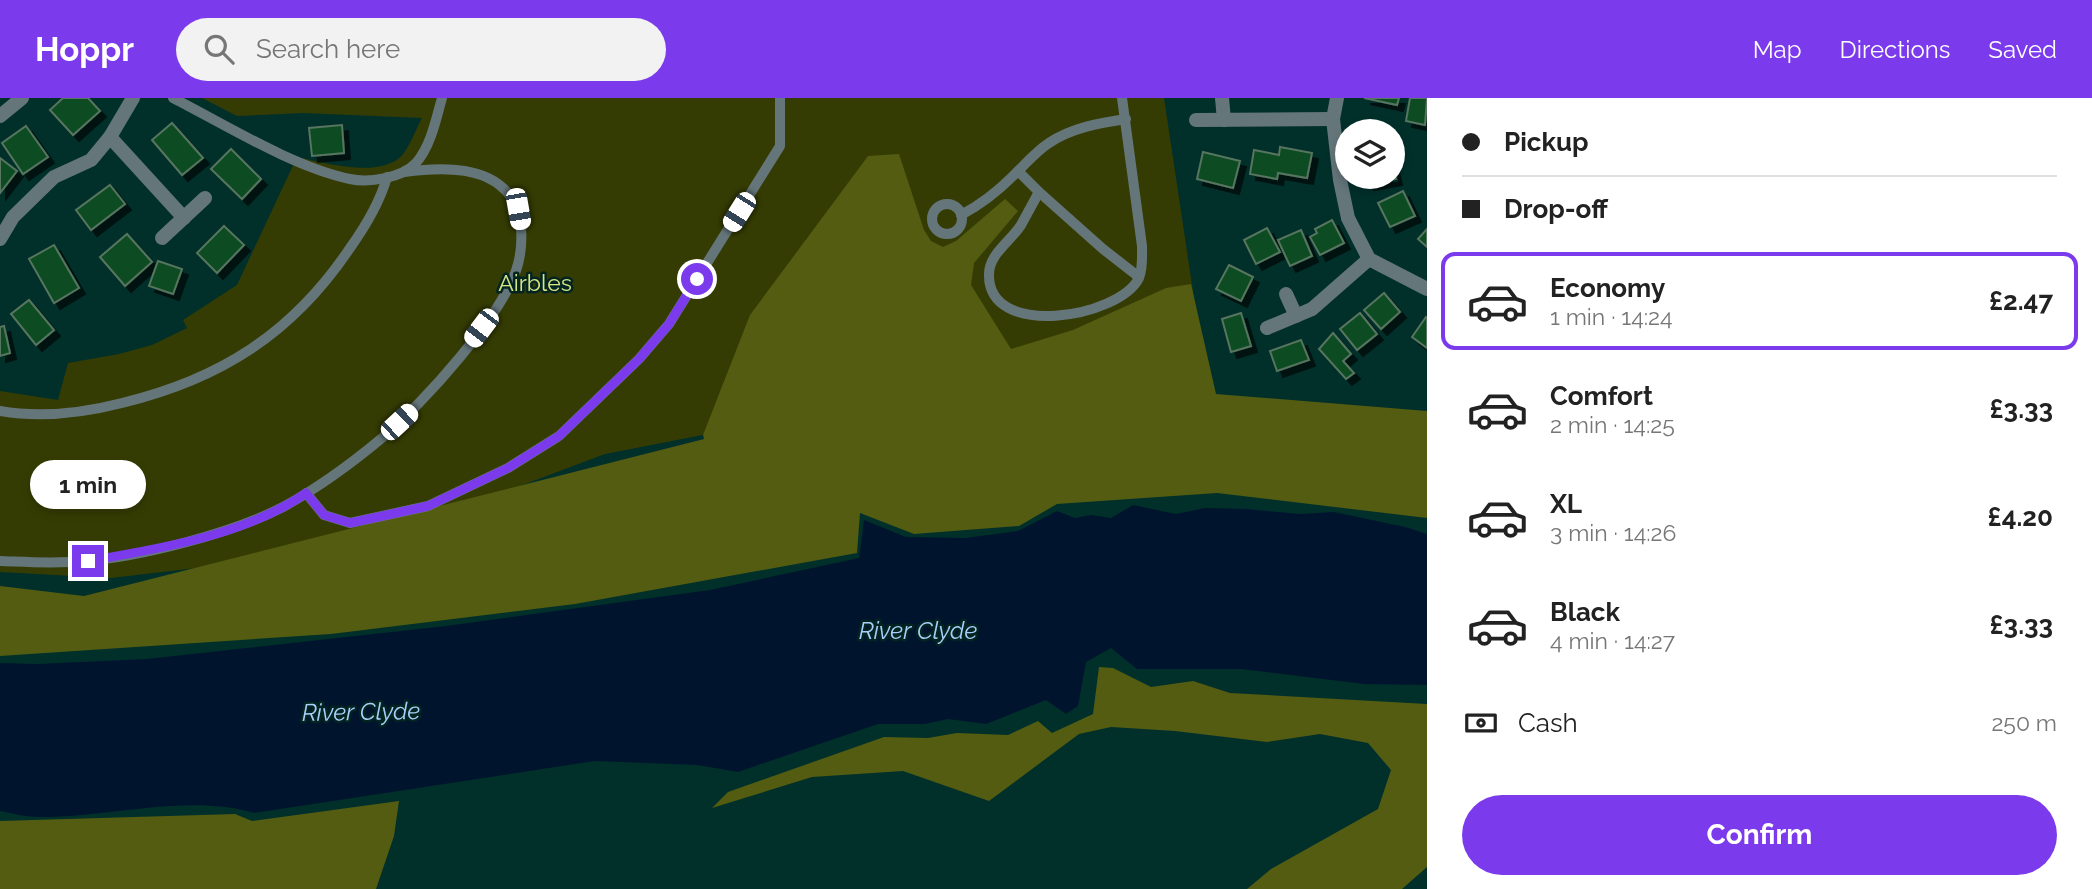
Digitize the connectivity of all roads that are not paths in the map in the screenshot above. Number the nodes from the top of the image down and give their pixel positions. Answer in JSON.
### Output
{"nodes":[{"id":1,"x":22,"y":98,"type":"edge"},
{"id":2,"x":133,"y":98,"type":"edge"},
{"id":3,"x":173,"y":98,"type":"edge"},
{"id":4,"x":442,"y":98,"type":"edge"},
{"id":5,"x":780,"y":98,"type":"edge"},
{"id":6,"x":1122,"y":98,"type":"edge"},
{"id":7,"x":1222,"y":98,"type":"edge"},
{"id":8,"x":1337,"y":98,"type":"edge"},
{"id":9,"x":0,"y":116,"type":"edge"},
{"id":10,"x":1126,"y":119,"type":"junction"},
{"id":11,"x":1333,"y":119,"type":"junction"},
{"id":12,"x":1196,"y":120,"type":"dead end"},
{"id":13,"x":1224,"y":120,"type":"junction"},
{"id":14,"x":110,"y":137,"type":"junction"},
{"id":15,"x":1018,"y":171,"type":"junction"},
{"id":16,"x":404,"y":172,"type":"junction"},
{"id":17,"x":387,"y":177,"type":"junction"},
{"id":18,"x":1039,"y":192,"type":"junction"},
{"id":19,"x":205,"y":198,"type":"dead end"},
{"id":20,"x":961,"y":215,"type":"dead end"},
{"id":21,"x":184,"y":218,"type":"junction"},
{"id":22,"x":162,"y":238,"type":"dead end"},
{"id":23,"x":0,"y":239,"type":"edge"},
{"id":24,"x":1369,"y":259,"type":"junction"},
{"id":25,"x":1139,"y":276,"type":"junction"},
{"id":26,"x":1427,"y":289,"type":"edge"},
{"id":27,"x":1286,"y":293,"type":"dead end"},
{"id":28,"x":1296,"y":316,"type":"junction"},
{"id":29,"x":1267,"y":328,"type":"dead end"},
{"id":30,"x":0,"y":411,"type":"edge"},
{"id":31,"x":306,"y":493,"type":"junction"},
{"id":32,"x":0,"y":562,"type":"edge"}],
"edges":[{"from":1,"to":9,"type":"street"},
{"from":2,"to":14,"type":"street"},
{"from":3,"to":17,"type":"lane"},
{"from":4,"to":16,"type":"lane"},
{"from":5,"to":31,"type":"lane"},
{"from":6,"to":10,"type":"lane"},
{"from":7,"to":13,"type":"street"},
{"from":8,"to":11,"type":"street"},
{"from":10,"to":15,"type":"lane"},
{"from":10,"to":25,"type":"lane"},
{"from":11,"to":13,"type":"street"},
{"from":11,"to":24,"type":"street"},
{"from":12,"to":13,"type":"street"},
{"from":14,"to":21,"type":"street"},
{"from":14,"to":23,"type":"street"},
{"from":15,"to":18,"type":"lane"},
{"from":15,"to":20,"type":"lane"},
{"from":16,"to":17,"type":"lane"},
{"from":16,"to":31,"type":"lane"},
{"from":17,"to":30,"type":"lane"},
{"from":18,"to":25,"type":"lane"},
{"from":18,"to":25,"type":"lane"},
{"from":19,"to":21,"type":"street"},
{"from":21,"to":22,"type":"street"},
{"from":24,"to":26,"type":"street"},
{"from":24,"to":28,"type":"street"},
{"from":27,"to":28,"type":"street"},
{"from":28,"to":29,"type":"street"},
{"from":31,"to":32,"type":"lane"}]}
